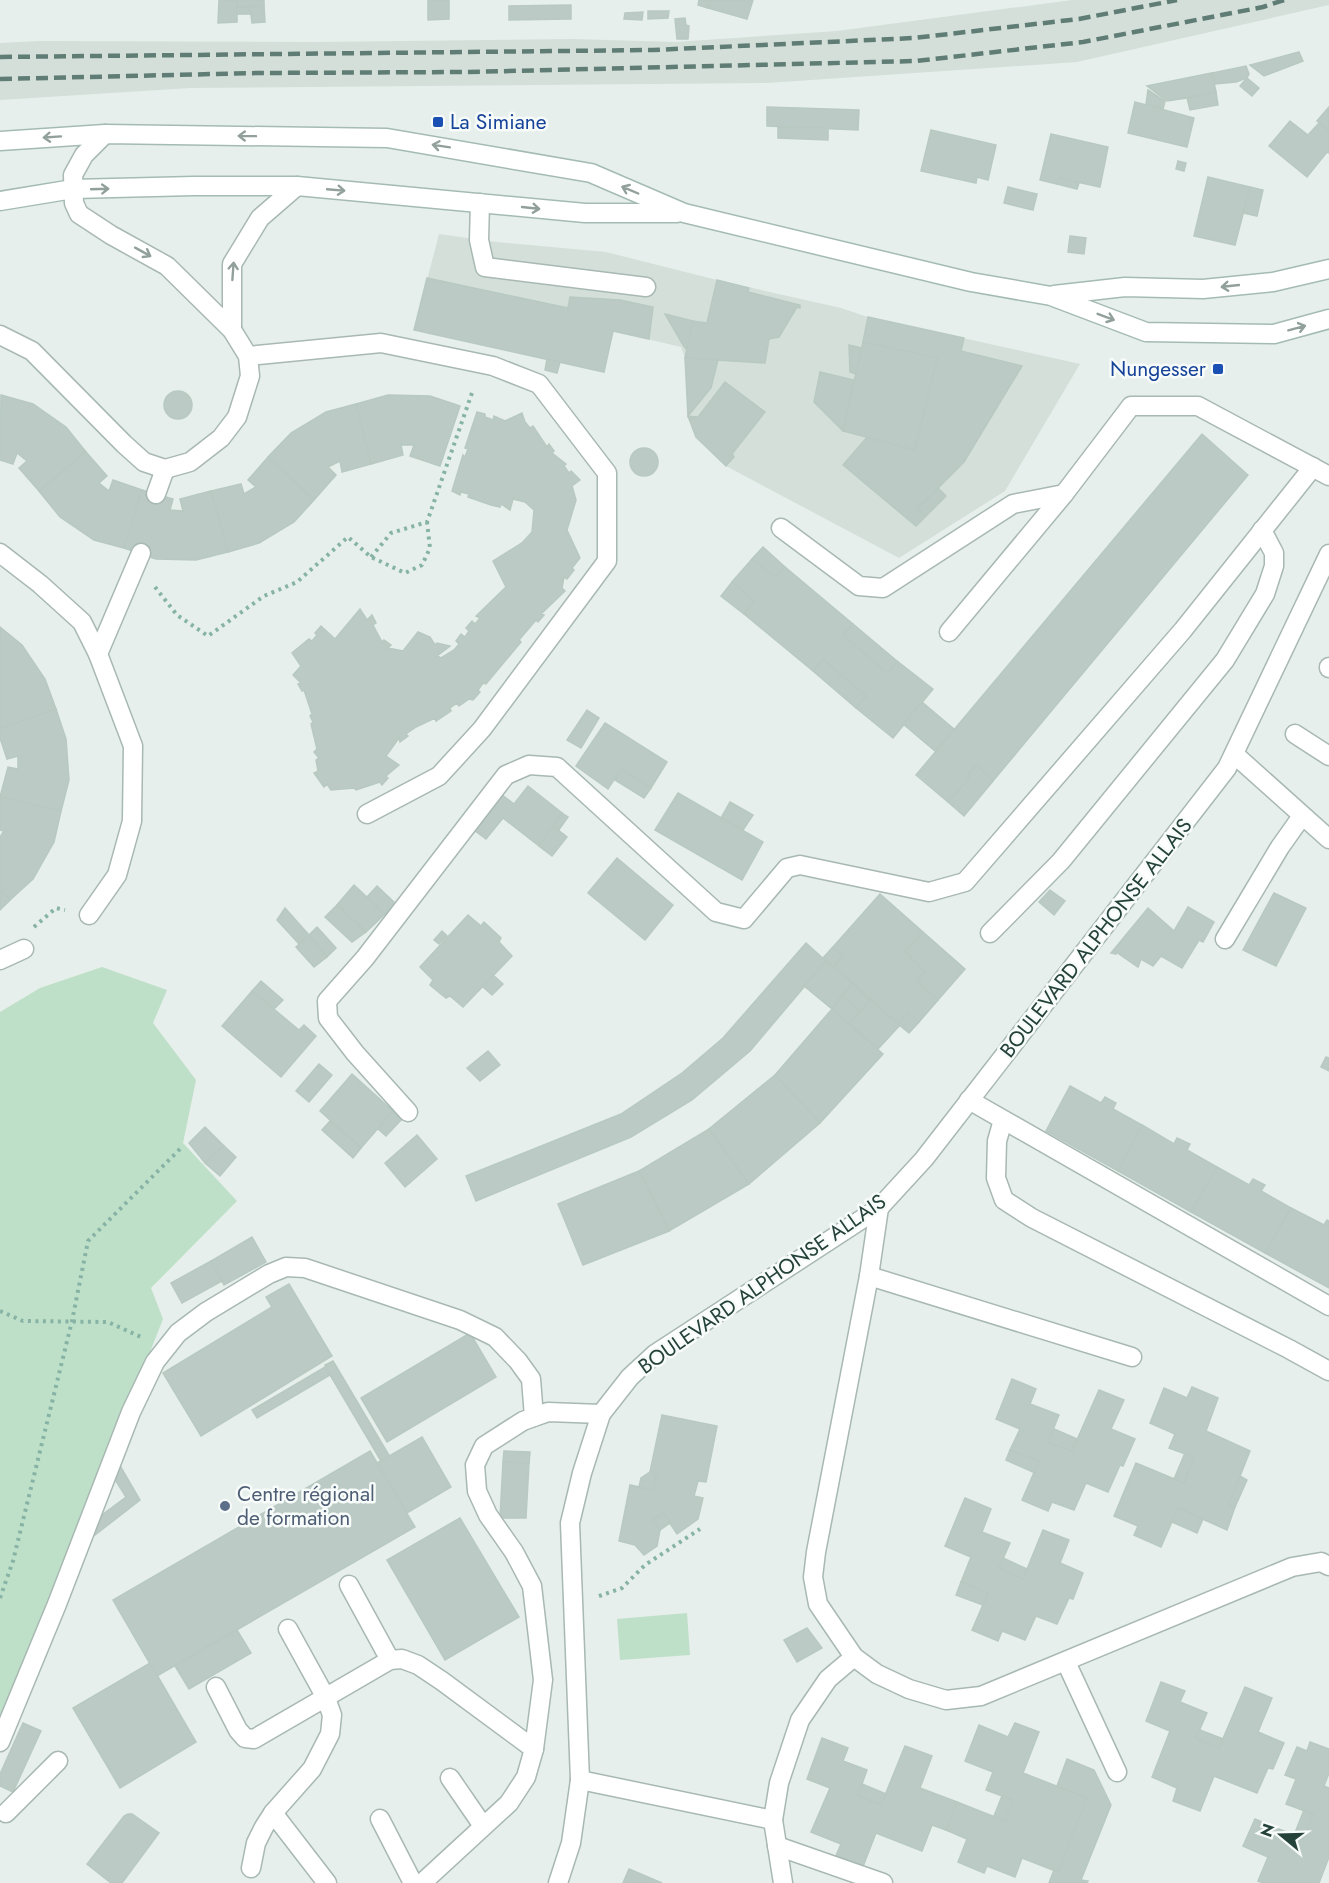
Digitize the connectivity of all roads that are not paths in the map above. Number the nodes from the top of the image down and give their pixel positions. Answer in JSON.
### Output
{"nodes":[{"id":1,"x":105,"y":134,"type":"junction"},
{"id":2,"x":0,"y":141,"type":"edge"},
{"id":3,"x":297,"y":186,"type":"junction"},
{"id":4,"x":73,"y":189,"type":"junction"},
{"id":5,"x":0,"y":201,"type":"edge"},
{"id":6,"x":480,"y":203,"type":"junction"},
{"id":7,"x":684,"y":213,"type":"junction"},
{"id":8,"x":1329,"y":269,"type":"edge"},
{"id":9,"x":646,"y":286,"type":"dead end"},
{"id":10,"x":1051,"y":296,"type":"junction"},
{"id":11,"x":1329,"y":319,"type":"edge"},
{"id":12,"x":232,"y":330,"type":"junction"},
{"id":13,"x":0,"y":335,"type":"edge"},
{"id":14,"x":248,"y":356,"type":"junction"},
{"id":15,"x":1312,"y":467,"type":"junction"},
{"id":16,"x":165,"y":469,"type":"junction"},
{"id":17,"x":1329,"y":476,"type":"edge"},
{"id":18,"x":156,"y":494,"type":"dead end"},
{"id":19,"x":1064,"y":494,"type":"junction"},
{"id":20,"x":781,"y":528,"type":"dead end"},
{"id":21,"x":1262,"y":531,"type":"junction"},
{"id":22,"x":0,"y":553,"type":"edge"},
{"id":23,"x":141,"y":553,"type":"dead end"},
{"id":24,"x":1329,"y":554,"type":"edge"},
{"id":25,"x":949,"y":632,"type":"dead end"},
{"id":26,"x":98,"y":654,"type":"junction"},
{"id":27,"x":1295,"y":734,"type":"dead end"},
{"id":28,"x":1233,"y":754,"type":"junction"},
{"id":29,"x":1329,"y":756,"type":"edge"},
{"id":30,"x":367,"y":814,"type":"dead end"},
{"id":31,"x":1302,"y":816,"type":"junction"},
{"id":32,"x":1329,"y":839,"type":"edge"},
{"id":33,"x":89,"y":915,"type":"dead end"},
{"id":34,"x":990,"y":933,"type":"dead end"},
{"id":35,"x":1225,"y":939,"type":"dead end"},
{"id":36,"x":24,"y":948,"type":"dead end"},
{"id":37,"x":0,"y":960,"type":"edge"},
{"id":38,"x":969,"y":1100,"type":"junction"},
{"id":39,"x":408,"y":1112,"type":"dead end"},
{"id":40,"x":1004,"y":1120,"type":"junction"},
{"id":41,"x":879,"y":1208,"type":"junction"},
{"id":42,"x":869,"y":1276,"type":"junction"},
{"id":43,"x":1329,"y":1306,"type":"edge"},
{"id":44,"x":1132,"y":1357,"type":"dead end"},
{"id":45,"x":1329,"y":1371,"type":"edge"},
{"id":46,"x":601,"y":1414,"type":"junction"},
{"id":47,"x":534,"y":1417,"type":"junction"},
{"id":48,"x":1329,"y":1566,"type":"edge"},
{"id":49,"x":350,"y":1585,"type":"dead end"},
{"id":50,"x":288,"y":1629,"type":"dead end"},
{"id":51,"x":854,"y":1657,"type":"junction"},
{"id":52,"x":390,"y":1660,"type":"junction"},
{"id":53,"x":1066,"y":1662,"type":"junction"},
{"id":54,"x":216,"y":1688,"type":"dead end"},
{"id":55,"x":326,"y":1698,"type":"junction"},
{"id":56,"x":0,"y":1742,"type":"edge"},
{"id":57,"x":534,"y":1749,"type":"junction"},
{"id":58,"x":58,"y":1761,"type":"dead end"},
{"id":59,"x":1117,"y":1772,"type":"dead end"},
{"id":60,"x":450,"y":1778,"type":"dead end"},
{"id":61,"x":580,"y":1780,"type":"junction"},
{"id":62,"x":273,"y":1813,"type":"junction"},
{"id":63,"x":2,"y":1814,"type":"edge"},
{"id":64,"x":380,"y":1819,"type":"dead end"},
{"id":65,"x":773,"y":1820,"type":"junction"},
{"id":66,"x":483,"y":1826,"type":"junction"},
{"id":67,"x":777,"y":1846,"type":"junction"},
{"id":68,"x":251,"y":1868,"type":"dead end"},
{"id":69,"x":327,"y":1883,"type":"edge"},
{"id":70,"x":413,"y":1883,"type":"edge"},
{"id":71,"x":422,"y":1883,"type":"edge"},
{"id":72,"x":558,"y":1883,"type":"edge"},
{"id":73,"x":783,"y":1883,"type":"edge"},
{"id":74,"x":883,"y":1883,"type":"edge"}],
"edges":[{"from":1,"to":2,"type":"street","one_way":true},
{"from":1,"to":4,"type":"street"},
{"from":7,"to":1,"type":"street","one_way":true},
{"from":4,"to":3,"type":"street","one_way":true},
{"from":3,"to":6,"type":"street","one_way":true},
{"from":12,"to":3,"type":"street","one_way":true},
{"from":4,"to":5,"type":"street"},
{"from":4,"to":12,"type":"street","one_way":true},
{"from":6,"to":7,"type":"street","one_way":true},
{"from":6,"to":9,"type":"street"},
{"from":7,"to":10,"type":"street"},
{"from":8,"to":10,"type":"street","one_way":true},
{"from":10,"to":11,"type":"street","one_way":true},
{"from":12,"to":14,"type":"street"},
{"from":13,"to":16,"type":"street"},
{"from":14,"to":16,"type":"street"},
{"from":14,"to":30,"type":"street"},
{"from":15,"to":17,"type":"street"},
{"from":15,"to":19,"type":"street"},
{"from":15,"to":21,"type":"street"},
{"from":16,"to":18,"type":"street"},
{"from":19,"to":20,"type":"street"},
{"from":19,"to":25,"type":"street"},
{"from":21,"to":34,"type":"street"},
{"from":21,"to":39,"type":"street"},
{"from":22,"to":26,"type":"street"},
{"from":23,"to":26,"type":"street"},
{"from":24,"to":28,"type":"street","name":"BOULEVARD ALPHONSE ALLAIS"},
{"from":26,"to":33,"type":"street"},
{"from":27,"to":29,"type":"street"},
{"from":28,"to":31,"type":"street"},
{"from":28,"to":38,"type":"street","name":"BOULEVARD ALPHONSE ALLAIS"},
{"from":31,"to":32,"type":"street"},
{"from":31,"to":35,"type":"street"},
{"from":36,"to":37,"type":"street"},
{"from":38,"to":40,"type":"street"},
{"from":38,"to":41,"type":"street","name":"BOULEVARD ALPHONSE ALLAIS"},
{"from":40,"to":43,"type":"street"},
{"from":40,"to":45,"type":"street"},
{"from":41,"to":42,"type":"street"},
{"from":41,"to":46,"type":"street","name":"BOULEVARD ALPHONSE ALLAIS"},
{"from":42,"to":44,"type":"street"},
{"from":42,"to":51,"type":"street"},
{"from":46,"to":47,"type":"street"},
{"from":46,"to":61,"type":"street","name":"BOULEVARD ALPHONSE ALLAIS"},
{"from":47,"to":56,"type":"street"},
{"from":47,"to":57,"type":"street"},
{"from":48,"to":53,"type":"street"},
{"from":49,"to":52,"type":"street"},
{"from":50,"to":55,"type":"street"},
{"from":51,"to":53,"type":"street"},
{"from":51,"to":65,"type":"street"},
{"from":52,"to":55,"type":"street"},
{"from":52,"to":57,"type":"street"},
{"from":53,"to":59,"type":"street"},
{"from":54,"to":55,"type":"street"},
{"from":55,"to":62,"type":"street"},
{"from":57,"to":66,"type":"street"},
{"from":58,"to":63,"type":"street"},
{"from":60,"to":66,"type":"street"},
{"from":61,"to":65,"type":"street"},
{"from":61,"to":72,"type":"street","name":"BOULEVARD ALPHONSE ALLAIS"},
{"from":62,"to":68,"type":"street"},
{"from":62,"to":69,"type":"street"},
{"from":64,"to":70,"type":"street"},
{"from":65,"to":67,"type":"street"},
{"from":66,"to":71,"type":"street"},
{"from":67,"to":73,"type":"street"},
{"from":67,"to":74,"type":"street"}]}
